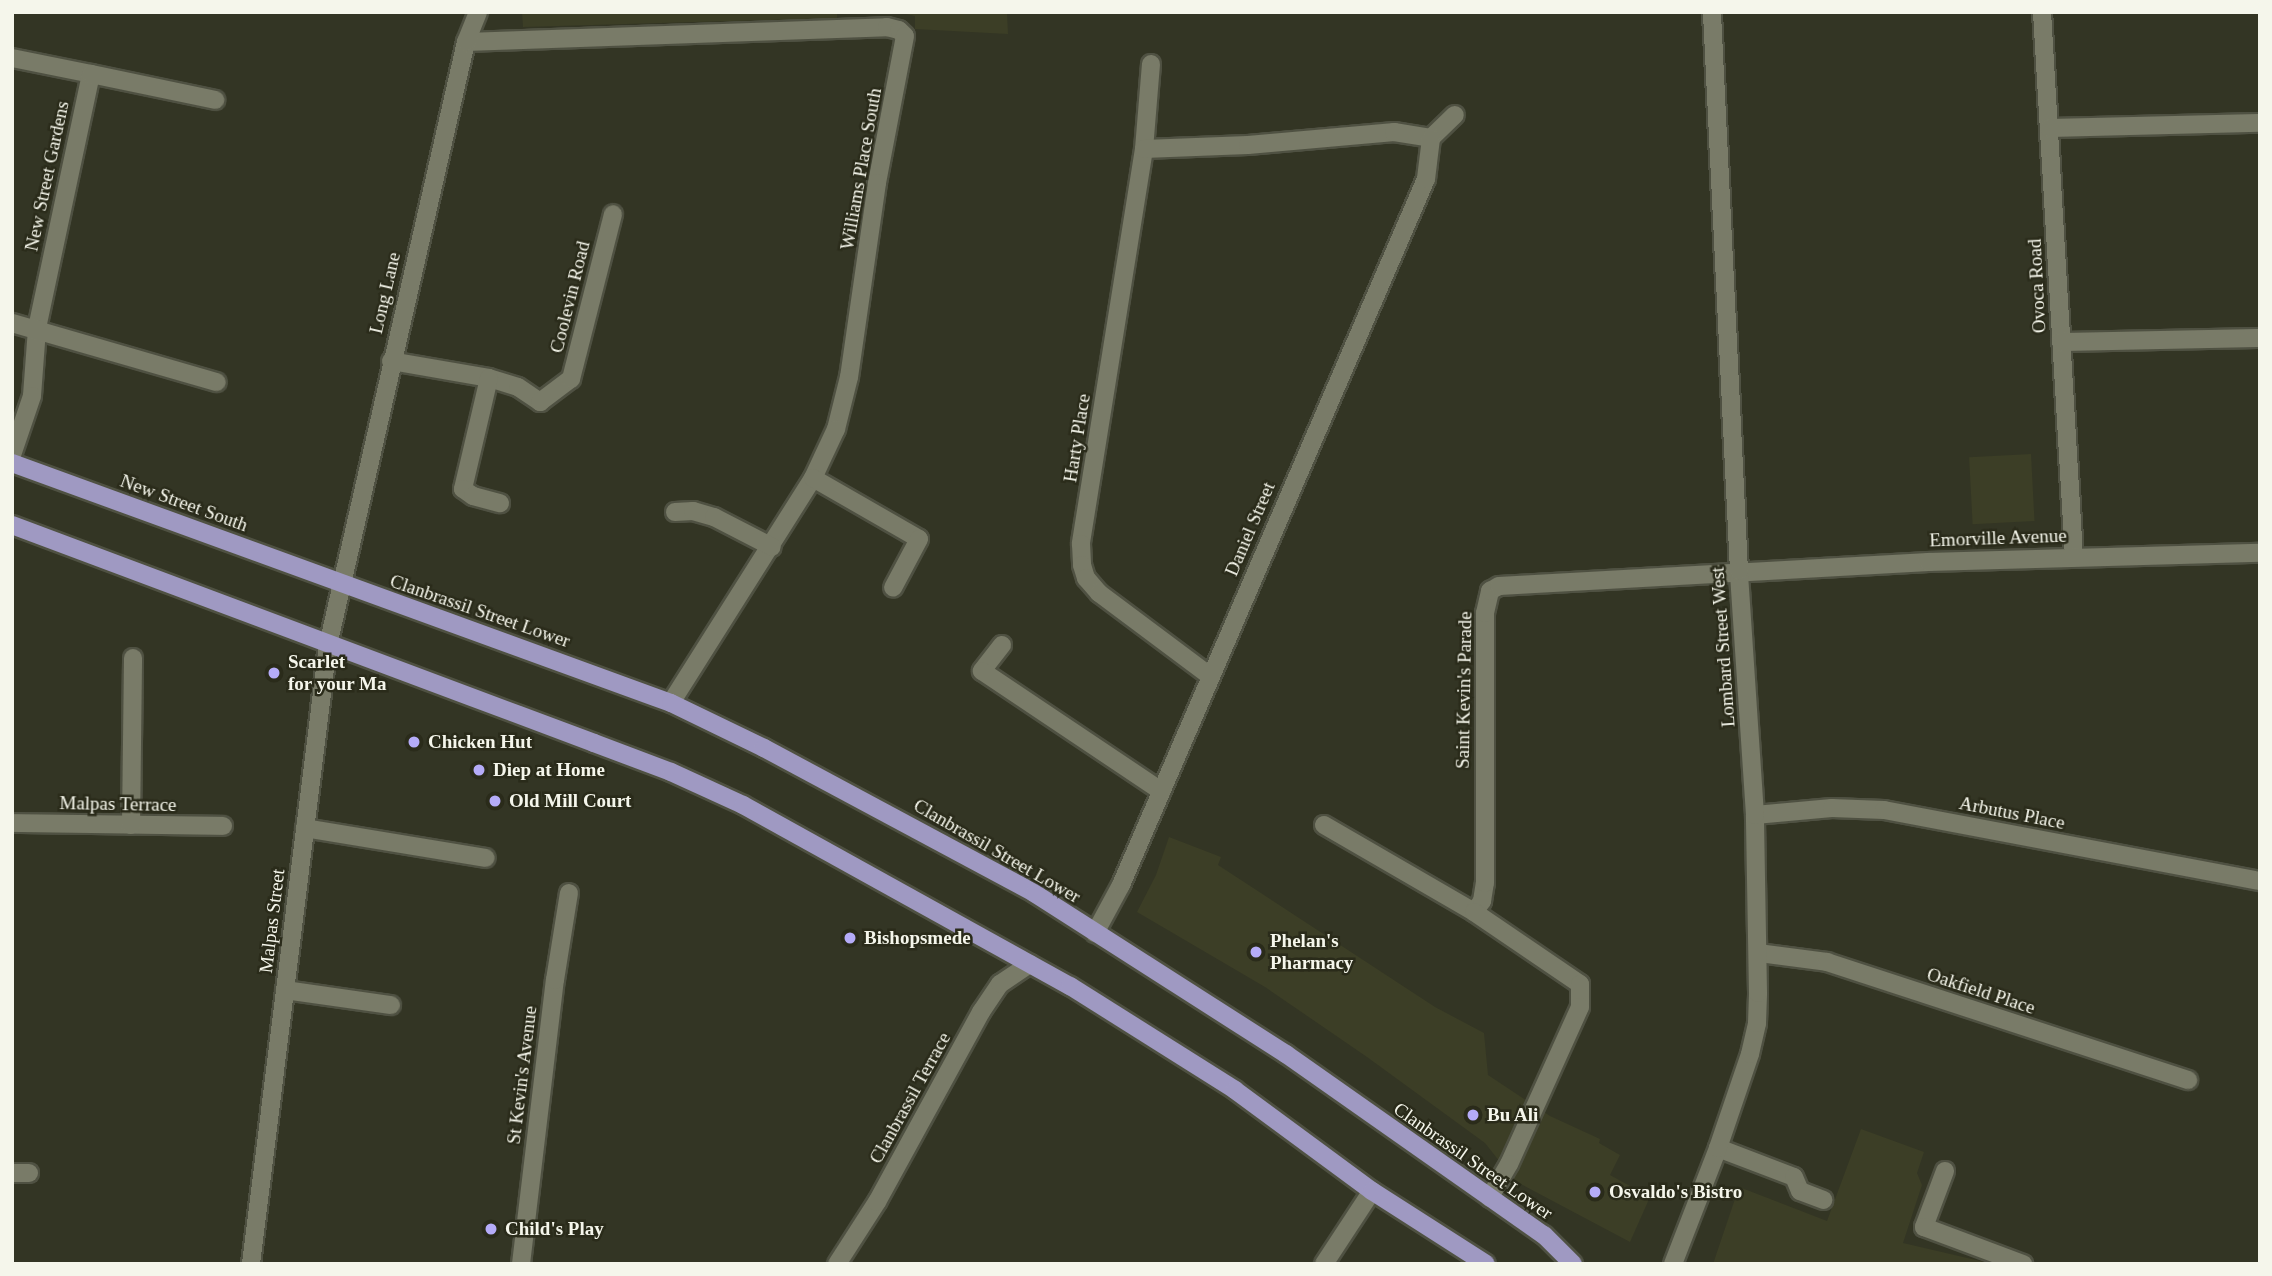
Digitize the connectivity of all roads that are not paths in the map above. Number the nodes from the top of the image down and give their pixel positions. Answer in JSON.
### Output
{"nodes":[{"id":1,"x":478,"y":12,"type":"edge"},
{"id":2,"x":1713,"y":12,"type":"edge"},
{"id":3,"x":2042,"y":12,"type":"edge"},
{"id":4,"x":466,"y":42,"type":"junction"},
{"id":5,"x":12,"y":58,"type":"edge"},
{"id":6,"x":1151,"y":64,"type":"dead end"},
{"id":7,"x":91,"y":74,"type":"junction"},
{"id":8,"x":215,"y":100,"type":"dead end"},
{"id":9,"x":1455,"y":115,"type":"dead end"},
{"id":10,"x":2260,"y":123,"type":"edge"},
{"id":11,"x":2049,"y":128,"type":"junction"},
{"id":12,"x":1431,"y":138,"type":"junction"},
{"id":13,"x":1144,"y":149,"type":"junction"},
{"id":14,"x":612,"y":214,"type":"dead end"},
{"id":15,"x":12,"y":323,"type":"edge"},
{"id":16,"x":37,"y":329,"type":"junction"},
{"id":17,"x":2260,"y":338,"type":"edge"},
{"id":18,"x":2061,"y":342,"type":"junction"},
{"id":19,"x":391,"y":360,"type":"junction"},
{"id":20,"x":489,"y":378,"type":"junction"},
{"id":21,"x":217,"y":382,"type":"dead end"},
{"id":22,"x":12,"y":455,"type":"edge"},
{"id":23,"x":12,"y":463,"type":"edge"},
{"id":24,"x":813,"y":478,"type":"junction"},
{"id":25,"x":499,"y":503,"type":"dead end"},
{"id":26,"x":675,"y":512,"type":"dead end"},
{"id":27,"x":12,"y":525,"type":"edge"},
{"id":28,"x":772,"y":547,"type":"junction"},
{"id":29,"x":2260,"y":554,"type":"edge"},
{"id":30,"x":2074,"y":557,"type":"junction"},
{"id":31,"x":1739,"y":571,"type":"junction"},
{"id":32,"x":340,"y":584,"type":"junction"},
{"id":33,"x":893,"y":588,"type":"dead end"},
{"id":34,"x":328,"y":645,"type":"junction"},
{"id":35,"x":1002,"y":645,"type":"dead end"},
{"id":36,"x":133,"y":658,"type":"dead end"},
{"id":37,"x":1210,"y":676,"type":"junction"},
{"id":38,"x":671,"y":703,"type":"junction"},
{"id":39,"x":1161,"y":791,"type":"junction"},
{"id":40,"x":1755,"y":815,"type":"junction"},
{"id":41,"x":12,"y":823,"type":"edge"},
{"id":42,"x":131,"y":825,"type":"junction"},
{"id":43,"x":1324,"y":825,"type":"dead end"},
{"id":44,"x":223,"y":826,"type":"dead end"},
{"id":45,"x":305,"y":828,"type":"junction"},
{"id":46,"x":486,"y":858,"type":"dead end"},
{"id":47,"x":2260,"y":881,"type":"edge"},
{"id":48,"x":569,"y":893,"type":"dead end"},
{"id":49,"x":1475,"y":912,"type":"junction"},
{"id":50,"x":1095,"y":933,"type":"junction"},
{"id":51,"x":1759,"y":953,"type":"junction"},
{"id":52,"x":1030,"y":964,"type":"junction"},
{"id":53,"x":285,"y":990,"type":"junction"},
{"id":54,"x":391,"y":1005,"type":"dead end"},
{"id":55,"x":2188,"y":1080,"type":"dead end"},
{"id":56,"x":1718,"y":1148,"type":"junction"},
{"id":57,"x":1945,"y":1171,"type":"dead end"},
{"id":58,"x":1372,"y":1191,"type":"junction"},
{"id":59,"x":1489,"y":1198,"type":"junction"},
{"id":60,"x":1823,"y":1200,"type":"dead end"},
{"id":61,"x":251,"y":1264,"type":"edge"},
{"id":62,"x":521,"y":1264,"type":"edge"},
{"id":63,"x":837,"y":1264,"type":"edge"},
{"id":64,"x":1324,"y":1264,"type":"edge"},
{"id":65,"x":1486,"y":1264,"type":"edge"},
{"id":66,"x":1573,"y":1264,"type":"edge"},
{"id":67,"x":1673,"y":1264,"type":"edge"},
{"id":68,"x":2023,"y":1264,"type":"edge"}],
"edges":[{"from":1,"to":4,"type":"street","name":"Long Lane"},
{"from":2,"to":31,"type":"street","name":"Lombard Street West"},
{"from":3,"to":11,"type":"street","name":"Ovoca Road"},
{"from":4,"to":19,"type":"street","name":"Long Lane"},
{"from":4,"to":24,"type":"street","name":"Williams Place South"},
{"from":5,"to":7,"type":"street"},
{"from":6,"to":13,"type":"street","name":"Harty Place"},
{"from":7,"to":8,"type":"street"},
{"from":7,"to":16,"type":"street","name":"New Street Gardens"},
{"from":9,"to":12,"type":"street"},
{"from":10,"to":11,"type":"street"},
{"from":11,"to":18,"type":"street","name":"Ovoca Road"},
{"from":12,"to":13,"type":"street"},
{"from":12,"to":37,"type":"street","name":"Daniel Street"},
{"from":13,"to":37,"type":"street","name":"Harty Place"},
{"from":14,"to":20,"type":"street","name":"Coolevin Road"},
{"from":15,"to":16,"type":"street"},
{"from":16,"to":21,"type":"street"},
{"from":16,"to":22,"type":"street","name":"New Street Gardens"},
{"from":17,"to":18,"type":"street"},
{"from":18,"to":30,"type":"street","name":"Ovoca Road"},
{"from":19,"to":20,"type":"street","name":"Coolevin Road"},
{"from":19,"to":32,"type":"street","name":"Long Lane"},
{"from":20,"to":25,"type":"street"},
{"from":23,"to":32,"type":"main road","name":"New Street South"},
{"from":24,"to":28,"type":"street","name":"Williams Place South"},
{"from":24,"to":33,"type":"street"},
{"from":26,"to":28,"type":"street"},
{"from":27,"to":34,"type":"main road"},
{"from":28,"to":38,"type":"street","name":"Williams Place South"},
{"from":29,"to":30,"type":"street","name":"Emorville Avenue"},
{"from":30,"to":31,"type":"street","name":"Emorville Avenue"},
{"from":31,"to":40,"type":"street","name":"Lombard Street West"},
{"from":31,"to":49,"type":"street","name":"Saint Kevin's Parade"},
{"from":32,"to":34,"type":"street","name":"Malpas Street"},
{"from":32,"to":38,"type":"main road","name":"Clanbrassil Street Lower"},
{"from":34,"to":45,"type":"street","name":"Malpas Street"},
{"from":34,"to":52,"type":"main road"},
{"from":35,"to":39,"type":"street"},
{"from":36,"to":42,"type":"street"},
{"from":37,"to":39,"type":"street","name":"Daniel Street"},
{"from":38,"to":50,"type":"main road","name":"Clanbrassil Street Lower"},
{"from":39,"to":50,"type":"street","name":"Daniel Street"},
{"from":40,"to":47,"type":"street","name":"Arbutus Place"},
{"from":40,"to":51,"type":"street","name":"Lombard Street West"},
{"from":41,"to":42,"type":"street","name":"Malpas Terrace"},
{"from":42,"to":44,"type":"street","name":"Malpas Terrace"},
{"from":43,"to":49,"type":"street"},
{"from":45,"to":46,"type":"street"},
{"from":45,"to":53,"type":"street","name":"Malpas Street"},
{"from":48,"to":62,"type":"street","name":"St Kevin's Avenue"},
{"from":49,"to":59,"type":"street"},
{"from":50,"to":59,"type":"main road","name":"Clanbrassil Street Lower"},
{"from":51,"to":55,"type":"street","name":"Oakfield Place"},
{"from":51,"to":56,"type":"street","name":"Lombard Street West"},
{"from":52,"to":58,"type":"main road"},
{"from":52,"to":63,"type":"street","name":"Clanbrassil Terrace"},
{"from":53,"to":54,"type":"street"},
{"from":53,"to":61,"type":"street","name":"Malpas Street"},
{"from":56,"to":60,"type":"street"},
{"from":56,"to":67,"type":"street","name":"Lombard Street West"},
{"from":57,"to":68,"type":"street"},
{"from":58,"to":64,"type":"street"},
{"from":58,"to":65,"type":"main road"},
{"from":59,"to":66,"type":"main road","name":"Clanbrassil Street Lower"}]}
